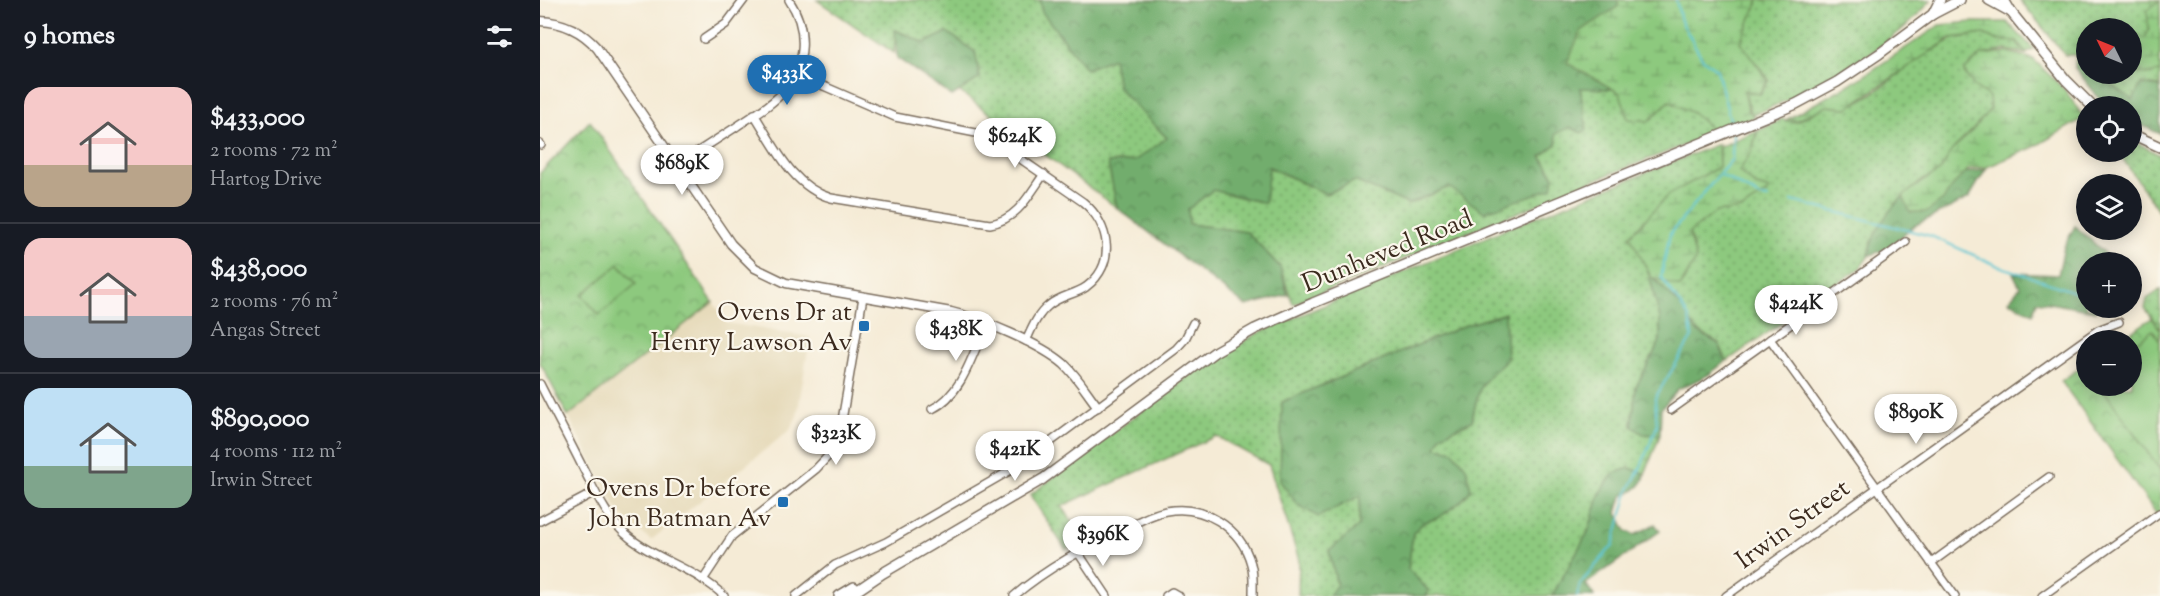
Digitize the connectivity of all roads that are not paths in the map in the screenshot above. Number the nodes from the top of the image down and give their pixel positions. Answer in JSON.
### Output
{"nodes":[{"id":1,"x":744,"y":0,"type":"edge"},
{"id":2,"x":789,"y":0,"type":"edge"},
{"id":3,"x":1940,"y":0,"type":"edge"},
{"id":4,"x":1960,"y":0,"type":"edge"},
{"id":5,"x":1989,"y":0,"type":"edge"},
{"id":6,"x":2004,"y":0,"type":"edge"},
{"id":7,"x":2011,"y":12,"type":"junction"},
{"id":8,"x":1933,"y":14,"type":"junction"},
{"id":9,"x":540,"y":21,"type":"edge"},
{"id":10,"x":704,"y":39,"type":"dead end"},
{"id":11,"x":796,"y":74,"type":"junction"},
{"id":12,"x":2082,"y":96,"type":"edge"},
{"id":13,"x":754,"y":114,"type":"junction"},
{"id":14,"x":2142,"y":139,"type":"edge"},
{"id":15,"x":2160,"y":147,"type":"edge"},
{"id":16,"x":677,"y":165,"type":"junction"},
{"id":17,"x":1044,"y":174,"type":"junction"},
{"id":18,"x":1906,"y":242,"type":"dead end"},
{"id":19,"x":863,"y":297,"type":"junction"},
{"id":20,"x":2119,"y":322,"type":"dead end"},
{"id":21,"x":1193,"y":323,"type":"dead end"},
{"id":22,"x":986,"y":324,"type":"junction"},
{"id":23,"x":1770,"y":339,"type":"junction"},
{"id":24,"x":1026,"y":341,"type":"junction"},
{"id":25,"x":540,"y":384,"type":"edge"},
{"id":26,"x":1098,"y":407,"type":"junction"},
{"id":27,"x":932,"y":409,"type":"dead end"},
{"id":28,"x":1671,"y":410,"type":"dead end"},
{"id":29,"x":2049,"y":477,"type":"dead end"},
{"id":30,"x":1877,"y":488,"type":"junction"},
{"id":31,"x":595,"y":492,"type":"junction"},
{"id":32,"x":2159,"y":513,"type":"edge"},
{"id":33,"x":540,"y":521,"type":"edge"},
{"id":34,"x":1077,"y":551,"type":"junction"},
{"id":35,"x":1931,"y":563,"type":"junction"},
{"id":36,"x":883,"y":573,"type":"junction"},
{"id":37,"x":703,"y":580,"type":"junction"},
{"id":38,"x":724,"y":596,"type":"edge"},
{"id":39,"x":796,"y":596,"type":"edge"},
{"id":40,"x":839,"y":596,"type":"edge"},
{"id":41,"x":849,"y":596,"type":"edge"},
{"id":42,"x":1014,"y":596,"type":"edge"},
{"id":43,"x":1107,"y":596,"type":"edge"},
{"id":44,"x":1166,"y":596,"type":"edge"},
{"id":45,"x":1179,"y":596,"type":"edge"},
{"id":46,"x":1253,"y":596,"type":"edge"},
{"id":47,"x":1726,"y":596,"type":"edge"},
{"id":48,"x":1955,"y":596,"type":"edge"},
{"id":49,"x":2042,"y":596,"type":"edge"}],
"edges":[{"from":1,"to":10,"type":"street"},
{"from":2,"to":11,"type":"street"},
{"from":3,"to":8,"type":"main road","name":"Dunheved Road"},
{"from":4,"to":8,"type":"main road","name":"Dunheved Road"},
{"from":5,"to":7,"type":"main road"},
{"from":6,"to":7,"type":"main road"},
{"from":7,"to":12,"type":"main road"},
{"from":8,"to":36,"type":"main road","name":"Dunheved Road"},
{"from":9,"to":16,"type":"street"},
{"from":11,"to":13,"type":"street"},
{"from":11,"to":17,"type":"street"},
{"from":13,"to":16,"type":"street"},
{"from":13,"to":17,"type":"street"},
{"from":14,"to":15,"type":"main road"},
{"from":16,"to":19,"type":"street"},
{"from":17,"to":24,"type":"street"},
{"from":18,"to":23,"type":"street"},
{"from":19,"to":22,"type":"street"},
{"from":19,"to":37,"type":"street"},
{"from":20,"to":30,"type":"street","name":"Irwin Street"},
{"from":21,"to":26,"type":"street"},
{"from":22,"to":24,"type":"street"},
{"from":22,"to":27,"type":"street"},
{"from":23,"to":28,"type":"street"},
{"from":23,"to":30,"type":"street"},
{"from":24,"to":26,"type":"street"},
{"from":25,"to":31,"type":"street"},
{"from":26,"to":39,"type":"street"},
{"from":29,"to":35,"type":"street"},
{"from":30,"to":35,"type":"street"},
{"from":30,"to":47,"type":"street","name":"Irwin Street"},
{"from":31,"to":33,"type":"street"},
{"from":31,"to":37,"type":"street"},
{"from":32,"to":49,"type":"street"},
{"from":34,"to":42,"type":"street"},
{"from":34,"to":43,"type":"street"},
{"from":34,"to":46,"type":"street"},
{"from":35,"to":48,"type":"street"},
{"from":36,"to":40,"type":"main road","name":"Dunheved Road"},
{"from":36,"to":41,"type":"main road","name":"Dunheved Road"},
{"from":37,"to":38,"type":"street"},
{"from":44,"to":45,"type":"street"}]}
